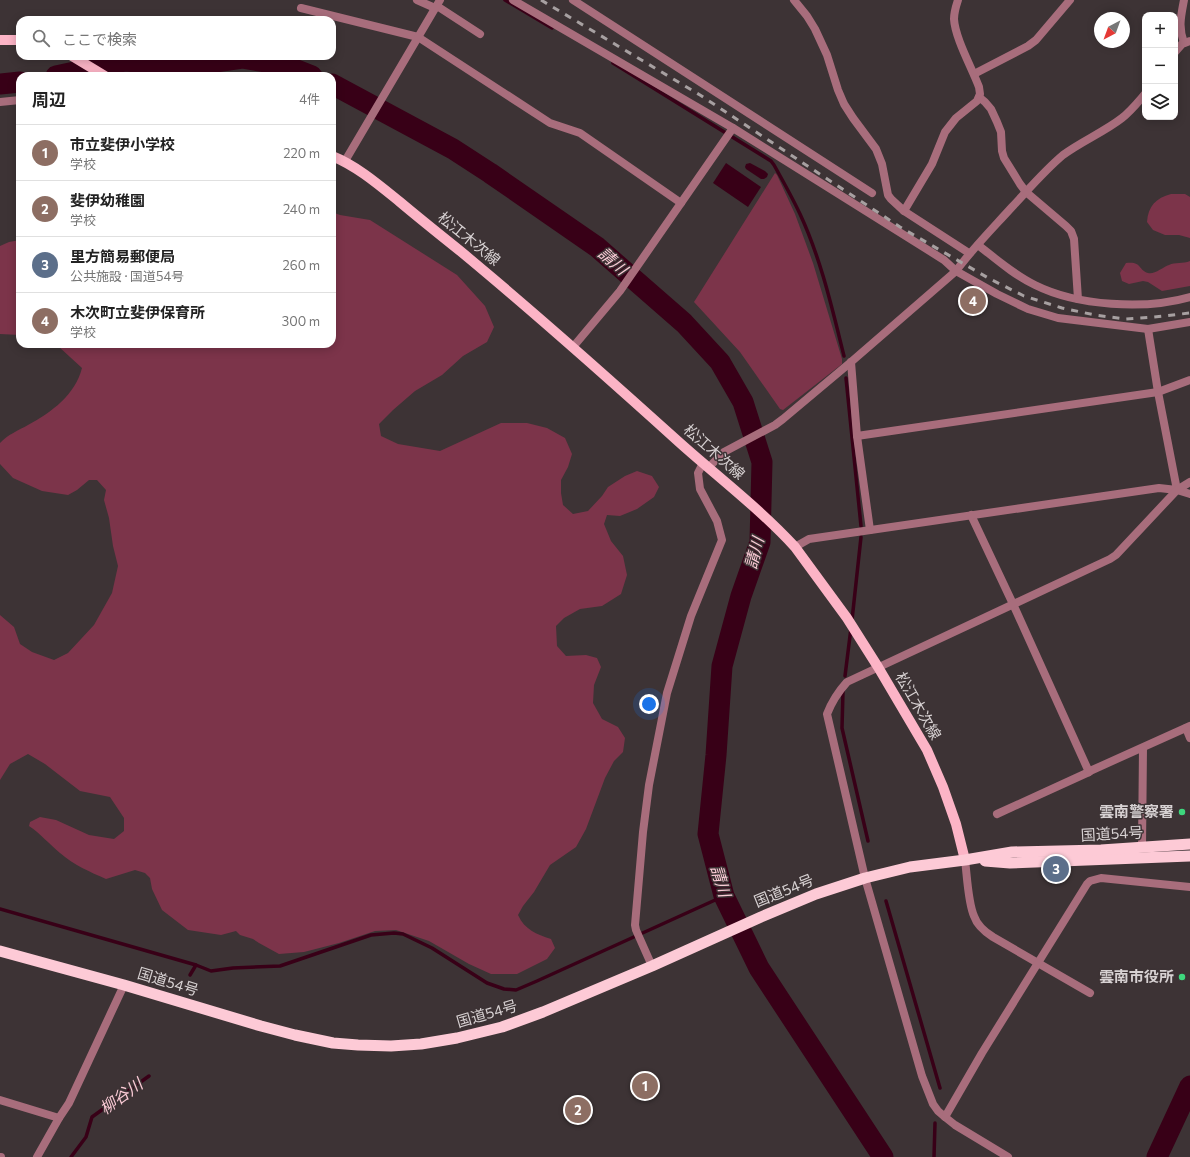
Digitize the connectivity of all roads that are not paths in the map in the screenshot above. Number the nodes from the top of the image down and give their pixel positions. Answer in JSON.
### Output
{"nodes":[{"id":1,"x":417,"y":0,"type":"edge"},
{"id":2,"x":513,"y":0,"type":"edge"},
{"id":3,"x":573,"y":0,"type":"edge"},
{"id":4,"x":794,"y":0,"type":"edge"},
{"id":5,"x":958,"y":0,"type":"edge"},
{"id":6,"x":1070,"y":0,"type":"edge"},
{"id":7,"x":1184,"y":0,"type":"edge"},
{"id":8,"x":437,"y":5,"type":"edge"},
{"id":9,"x":301,"y":8,"type":"dead end"},
{"id":10,"x":333,"y":16,"type":"edge"},
{"id":11,"x":336,"y":17,"type":"edge"},
{"id":12,"x":480,"y":34,"type":"dead end"},
{"id":13,"x":418,"y":37,"type":"junction"},
{"id":14,"x":0,"y":40,"type":"edge"},
{"id":15,"x":16,"y":40,"type":"edge"},
{"id":16,"x":1187,"y":42,"type":"edge"},
{"id":17,"x":1178,"y":50,"type":"edge"},
{"id":18,"x":79,"y":60,"type":"edge"},
{"id":19,"x":98,"y":72,"type":"edge"},
{"id":20,"x":974,"y":74,"type":"junction"},
{"id":21,"x":979,"y":97,"type":"junction"},
{"id":22,"x":1142,"y":97,"type":"edge"},
{"id":23,"x":16,"y":100,"type":"edge"},
{"id":24,"x":0,"y":102,"type":"edge"},
{"id":25,"x":732,"y":130,"type":"junction"},
{"id":26,"x":336,"y":158,"type":"edge"},
{"id":27,"x":345,"y":161,"type":"junction"},
{"id":28,"x":1026,"y":192,"type":"junction"},
{"id":29,"x":872,"y":193,"type":"dead end"},
{"id":30,"x":681,"y":203,"type":"junction"},
{"id":31,"x":904,"y":211,"type":"junction"},
{"id":32,"x":978,"y":244,"type":"junction"},
{"id":33,"x":970,"y":253,"type":"junction"},
{"id":34,"x":956,"y":271,"type":"junction"},
{"id":35,"x":1190,"y":297,"type":"edge"},
{"id":36,"x":1078,"y":299,"type":"junction"},
{"id":37,"x":1190,"y":322,"type":"edge"},
{"id":38,"x":1148,"y":329,"type":"junction"},
{"id":39,"x":573,"y":347,"type":"junction"},
{"id":40,"x":852,"y":362,"type":"junction"},
{"id":41,"x":1190,"y":380,"type":"edge"},
{"id":42,"x":1158,"y":392,"type":"junction"},
{"id":43,"x":857,"y":436,"type":"junction"},
{"id":44,"x":706,"y":466,"type":"junction"},
{"id":45,"x":1190,"y":482,"type":"edge"},
{"id":46,"x":1177,"y":490,"type":"junction"},
{"id":47,"x":1190,"y":494,"type":"edge"},
{"id":48,"x":971,"y":515,"type":"junction"},
{"id":49,"x":870,"y":530,"type":"junction"},
{"id":50,"x":795,"y":547,"type":"junction"},
{"id":51,"x":1013,"y":604,"type":"junction"},
{"id":52,"x":878,"y":667,"type":"junction"},
{"id":53,"x":1189,"y":726,"type":"edge"},
{"id":54,"x":1190,"y":738,"type":"edge"},
{"id":55,"x":1143,"y":748,"type":"junction"},
{"id":56,"x":1089,"y":772,"type":"junction"},
{"id":57,"x":997,"y":814,"type":"dead end"},
{"id":58,"x":1190,"y":844,"type":"edge"},
{"id":59,"x":1142,"y":847,"type":"junction"},
{"id":60,"x":1190,"y":856,"type":"edge"},
{"id":61,"x":965,"y":860,"type":"junction"},
{"id":62,"x":866,"y":878,"type":"junction"},
{"id":63,"x":1190,"y":887,"type":"edge"},
{"id":64,"x":0,"y":951,"type":"edge"},
{"id":65,"x":1038,"y":963,"type":"junction"},
{"id":66,"x":652,"y":966,"type":"junction"},
{"id":67,"x":124,"y":985,"type":"junction"},
{"id":68,"x":1090,"y":993,"type":"dead end"},
{"id":69,"x":0,"y":1100,"type":"edge"},
{"id":70,"x":945,"y":1117,"type":"junction"},
{"id":71,"x":59,"y":1118,"type":"junction"},
{"id":72,"x":37,"y":1157,"type":"edge"},
{"id":73,"x":1008,"y":1157,"type":"edge"}],
"edges":[{"from":1,"to":8,"type":"street"},
{"from":2,"to":25,"type":"street"},
{"from":3,"to":29,"type":"street"},
{"from":4,"to":31,"type":"street"},
{"from":5,"to":20,"type":"street"},
{"from":6,"to":20,"type":"street"},
{"from":7,"to":16,"type":"street"},
{"from":8,"to":12,"type":"street"},
{"from":8,"to":13,"type":"street"},
{"from":9,"to":10,"type":"street"},
{"from":11,"to":13,"type":"street"},
{"from":13,"to":27,"type":"street"},
{"from":13,"to":30,"type":"street"},
{"from":14,"to":15,"type":"main road"},
{"from":16,"to":17,"type":"street"},
{"from":18,"to":19,"type":"main road"},
{"from":20,"to":21,"type":"street"},
{"from":21,"to":28,"type":"street"},
{"from":21,"to":31,"type":"street"},
{"from":22,"to":28,"type":"street"},
{"from":23,"to":24,"type":"street"},
{"from":25,"to":30,"type":"street"},
{"from":25,"to":34,"type":"street"},
{"from":26,"to":27,"type":"main road","name":"松江木次線"},
{"from":27,"to":39,"type":"main road","name":"松江木次線"},
{"from":28,"to":32,"type":"street"},
{"from":28,"to":36,"type":"street"},
{"from":30,"to":39,"type":"street"},
{"from":31,"to":33,"type":"street"},
{"from":32,"to":33,"type":"street"},
{"from":32,"to":36,"type":"street"},
{"from":33,"to":34,"type":"street"},
{"from":34,"to":38,"type":"street"},
{"from":34,"to":40,"type":"street"},
{"from":35,"to":36,"type":"street"},
{"from":37,"to":38,"type":"street"},
{"from":38,"to":42,"type":"street"},
{"from":39,"to":44,"type":"main road","name":"松江木次線"},
{"from":40,"to":43,"type":"street"},
{"from":40,"to":44,"type":"street"},
{"from":41,"to":42,"type":"street"},
{"from":42,"to":43,"type":"street"},
{"from":42,"to":46,"type":"street"},
{"from":43,"to":49,"type":"street"},
{"from":44,"to":50,"type":"main road","name":"松江木次線"},
{"from":44,"to":66,"type":"street"},
{"from":45,"to":46,"type":"street"},
{"from":46,"to":47,"type":"street"},
{"from":46,"to":48,"type":"street"},
{"from":46,"to":51,"type":"street"},
{"from":48,"to":49,"type":"street"},
{"from":48,"to":51,"type":"street"},
{"from":49,"to":50,"type":"street"},
{"from":50,"to":52,"type":"main road","name":"松江木次線"},
{"from":51,"to":52,"type":"street"},
{"from":51,"to":56,"type":"street"},
{"from":52,"to":61,"type":"main road","name":"松江木次線"},
{"from":52,"to":62,"type":"street"},
{"from":53,"to":54,"type":"street"},
{"from":53,"to":55,"type":"street"},
{"from":55,"to":56,"type":"street"},
{"from":55,"to":59,"type":"street"},
{"from":56,"to":57,"type":"street"},
{"from":58,"to":59,"type":"highway","name":"国道54号"},
{"from":59,"to":61,"type":"highway","name":"国道54号"},
{"from":60,"to":61,"type":"highway","name":"国道54号"},
{"from":61,"to":62,"type":"highway","name":"国道54号"},
{"from":61,"to":65,"type":"street"},
{"from":62,"to":66,"type":"highway","name":"国道54号"},
{"from":62,"to":70,"type":"street"},
{"from":63,"to":65,"type":"street"},
{"from":64,"to":67,"type":"highway","name":"国道54号"},
{"from":65,"to":68,"type":"street"},
{"from":65,"to":70,"type":"street"},
{"from":66,"to":67,"type":"highway","name":"国道54号"},
{"from":67,"to":71,"type":"street"},
{"from":69,"to":71,"type":"street"},
{"from":70,"to":73,"type":"street"},
{"from":71,"to":72,"type":"street"}]}
